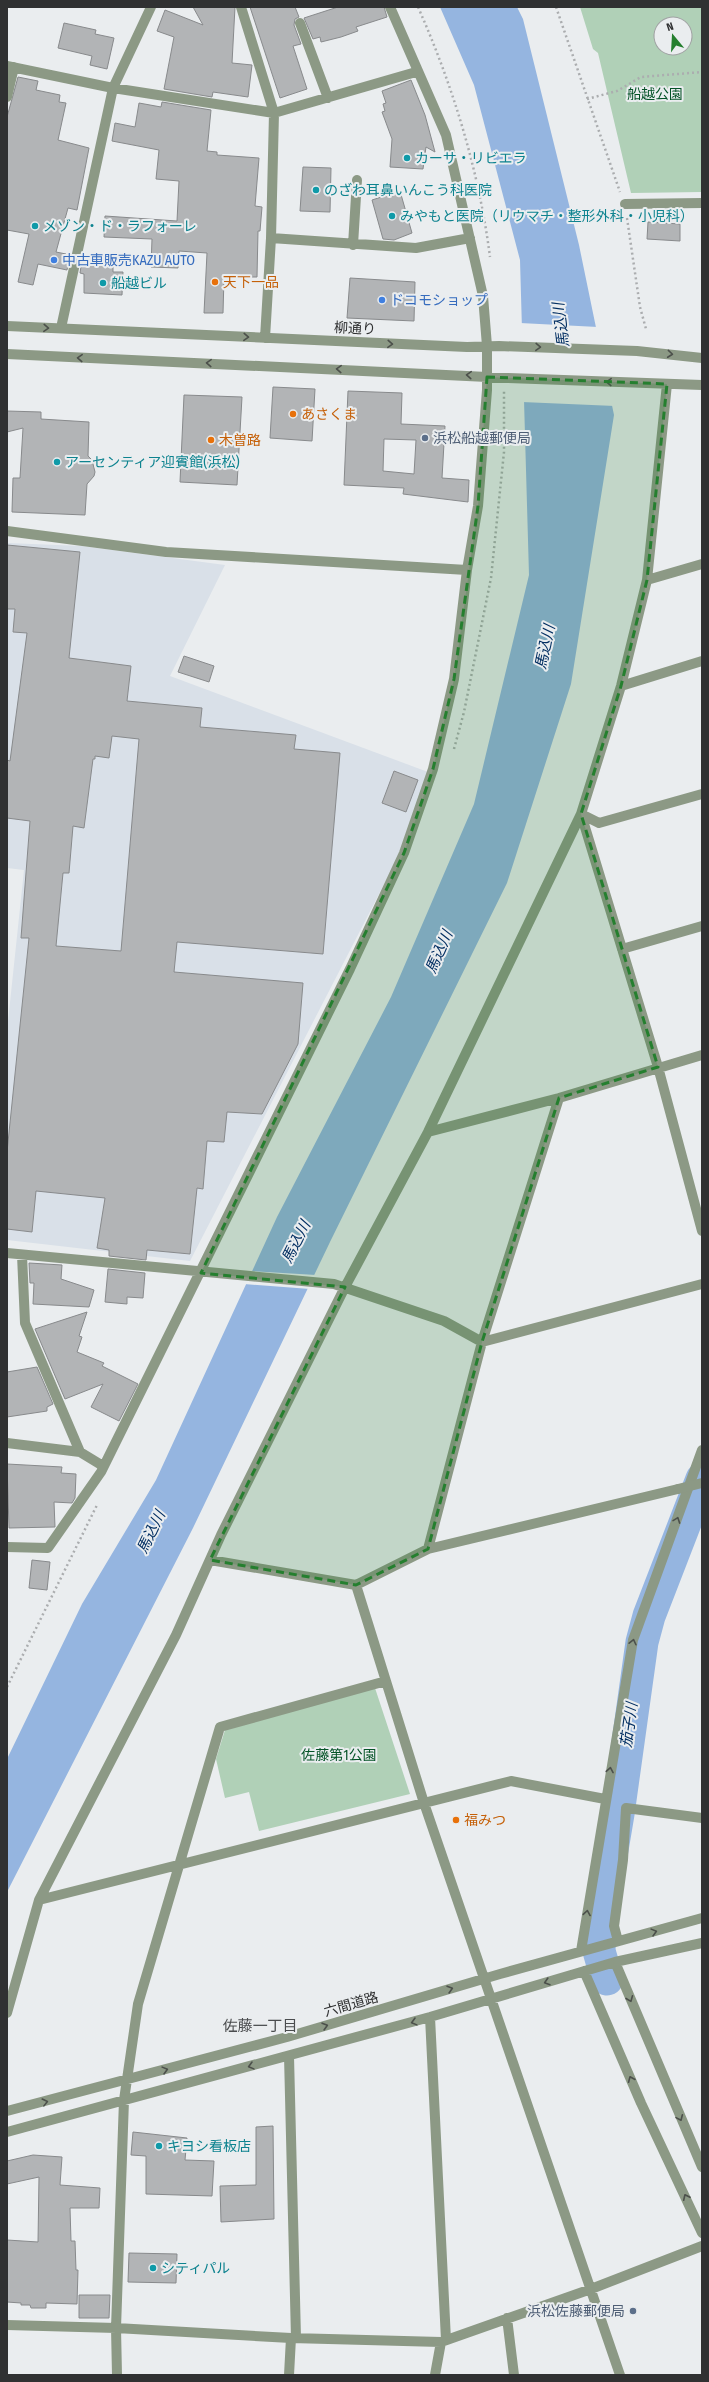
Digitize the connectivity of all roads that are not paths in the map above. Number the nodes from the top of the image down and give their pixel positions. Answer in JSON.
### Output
{"nodes":[{"id":1,"x":151,"y":7,"type":"edge"},
{"id":2,"x":241,"y":7,"type":"edge"},
{"id":3,"x":390,"y":7,"type":"edge"},
{"id":4,"x":300,"y":23,"type":"dead end"},
{"id":5,"x":10,"y":67,"type":"edge"},
{"id":6,"x":416,"y":72,"type":"junction"},
{"id":7,"x":113,"y":88,"type":"junction"},
{"id":8,"x":7,"y":97,"type":"edge"},
{"id":9,"x":328,"y":98,"type":"junction"},
{"id":10,"x":274,"y":113,"type":"junction"},
{"id":11,"x":357,"y":180,"type":"dead end"},
{"id":12,"x":702,"y":202,"type":"edge"},
{"id":13,"x":625,"y":204,"type":"road end"},
{"id":14,"x":271,"y":238,"type":"junction"},
{"id":15,"x":470,"y":238,"type":"junction"},
{"id":16,"x":353,"y":245,"type":"junction"},
{"id":17,"x":7,"y":326,"type":"edge"},
{"id":18,"x":61,"y":328,"type":"junction"},
{"id":19,"x":264,"y":338,"type":"junction"},
{"id":20,"x":487,"y":346,"type":"junction"},
{"id":21,"x":7,"y":354,"type":"edge"},
{"id":22,"x":702,"y":358,"type":"edge"},
{"id":23,"x":487,"y":376,"type":"junction"},
{"id":24,"x":667,"y":384,"type":"junction"},
{"id":25,"x":702,"y":385,"type":"edge"},
{"id":26,"x":7,"y":531,"type":"edge"},
{"id":27,"x":702,"y":564,"type":"edge"},
{"id":28,"x":467,"y":570,"type":"junction"},
{"id":29,"x":647,"y":580,"type":"junction"},
{"id":30,"x":702,"y":661,"type":"edge"},
{"id":31,"x":620,"y":686,"type":"junction"},
{"id":32,"x":702,"y":794,"type":"edge"},
{"id":33,"x":581,"y":814,"type":"junction"},
{"id":34,"x":702,"y":926,"type":"edge"},
{"id":35,"x":622,"y":949,"type":"junction"},
{"id":36,"x":702,"y":1055,"type":"edge"},
{"id":37,"x":658,"y":1068,"type":"junction"},
{"id":38,"x":559,"y":1098,"type":"junction"},
{"id":39,"x":428,"y":1132,"type":"junction"},
{"id":40,"x":702,"y":1232,"type":"edge"},
{"id":41,"x":7,"y":1253,"type":"edge"},
{"id":42,"x":22,"y":1255,"type":"junction"},
{"id":43,"x":201,"y":1273,"type":"junction"},
{"id":44,"x":702,"y":1284,"type":"edge"},
{"id":45,"x":345,"y":1287,"type":"junction"},
{"id":46,"x":482,"y":1342,"type":"junction"},
{"id":47,"x":7,"y":1443,"type":"edge"},
{"id":48,"x":702,"y":1450,"type":"edge"},
{"id":49,"x":80,"y":1452,"type":"junction"},
{"id":50,"x":103,"y":1466,"type":"junction"},
{"id":51,"x":702,"y":1483,"type":"edge"},
{"id":52,"x":7,"y":1547,"type":"edge"},
{"id":53,"x":428,"y":1549,"type":"junction"},
{"id":54,"x":210,"y":1560,"type":"junction"},
{"id":55,"x":356,"y":1585,"type":"junction"},
{"id":56,"x":386,"y":1681,"type":"junction"},
{"id":57,"x":606,"y":1799,"type":"junction"},
{"id":58,"x":424,"y":1803,"type":"junction"},
{"id":59,"x":702,"y":1818,"type":"edge"},
{"id":60,"x":181,"y":1864,"type":"junction"},
{"id":61,"x":40,"y":1900,"type":"junction"},
{"id":62,"x":702,"y":1918,"type":"edge"},
{"id":63,"x":617,"y":1942,"type":"junction"},
{"id":64,"x":702,"y":1943,"type":"edge"},
{"id":65,"x":581,"y":1951,"type":"junction"},
{"id":66,"x":615,"y":1962,"type":"junction"},
{"id":67,"x":584,"y":1971,"type":"junction"},
{"id":68,"x":484,"y":1979,"type":"junction"},
{"id":69,"x":492,"y":1999,"type":"junction"},
{"id":70,"x":7,"y":2013,"type":"edge"},
{"id":71,"x":430,"y":2017,"type":"junction"},
{"id":72,"x":289,"y":2056,"type":"junction"},
{"id":73,"x":127,"y":2080,"type":"junction"},
{"id":74,"x":124,"y":2100,"type":"junction"},
{"id":75,"x":7,"y":2111,"type":"edge"},
{"id":76,"x":7,"y":2132,"type":"edge"},
{"id":77,"x":702,"y":2167,"type":"edge"},
{"id":78,"x":702,"y":2233,"type":"edge"},
{"id":79,"x":702,"y":2246,"type":"edge"},
{"id":80,"x":591,"y":2289,"type":"junction"},
{"id":81,"x":508,"y":2318,"type":"junction"},
{"id":82,"x":7,"y":2324,"type":"edge"},
{"id":83,"x":116,"y":2328,"type":"junction"},
{"id":84,"x":294,"y":2338,"type":"junction"},
{"id":85,"x":444,"y":2341,"type":"junction"},
{"id":86,"x":117,"y":2375,"type":"edge"},
{"id":87,"x":289,"y":2375,"type":"edge"},
{"id":88,"x":435,"y":2375,"type":"edge"},
{"id":89,"x":514,"y":2375,"type":"edge"},
{"id":90,"x":620,"y":2375,"type":"edge"}],
"edges":[{"from":1,"to":7,"type":"street"},
{"from":2,"to":10,"type":"street"},
{"from":3,"to":6,"type":"street"},
{"from":4,"to":9,"type":"street"},
{"from":5,"to":7,"type":"street"},
{"from":5,"to":8,"type":"street"},
{"from":6,"to":9,"type":"street"},
{"from":6,"to":15,"type":"street"},
{"from":7,"to":10,"type":"street"},
{"from":7,"to":18,"type":"street"},
{"from":9,"to":10,"type":"street"},
{"from":10,"to":14,"type":"street"},
{"from":11,"to":16,"type":"street"},
{"from":12,"to":13,"type":"street"},
{"from":14,"to":16,"type":"street"},
{"from":14,"to":19,"type":"street"},
{"from":15,"to":16,"type":"street"},
{"from":15,"to":20,"type":"street"},
{"from":17,"to":18,"type":"street","name":"柳通り","one_way":true},
{"from":18,"to":19,"type":"street","name":"柳通り","one_way":true},
{"from":19,"to":20,"type":"street","name":"柳通り","one_way":true},
{"from":20,"to":22,"type":"street","name":"柳通り","one_way":true},
{"from":20,"to":23,"type":"street"},
{"from":23,"to":21,"type":"street","one_way":true},
{"from":24,"to":23,"type":"street","one_way":true},
{"from":23,"to":28,"type":"street"},
{"from":24,"to":25,"type":"street"},
{"from":24,"to":29,"type":"street"},
{"from":26,"to":28,"type":"street"},
{"from":27,"to":29,"type":"street"},
{"from":28,"to":43,"type":"street"},
{"from":29,"to":31,"type":"street"},
{"from":30,"to":31,"type":"street"},
{"from":31,"to":33,"type":"street"},
{"from":32,"to":33,"type":"street"},
{"from":33,"to":35,"type":"street"},
{"from":33,"to":39,"type":"street"},
{"from":34,"to":35,"type":"street"},
{"from":35,"to":37,"type":"street"},
{"from":36,"to":37,"type":"street"},
{"from":37,"to":38,"type":"street"},
{"from":37,"to":40,"type":"street"},
{"from":38,"to":39,"type":"street"},
{"from":38,"to":46,"type":"street"},
{"from":39,"to":45,"type":"street"},
{"from":41,"to":42,"type":"street"},
{"from":42,"to":43,"type":"street"},
{"from":42,"to":49,"type":"street"},
{"from":43,"to":45,"type":"street"},
{"from":43,"to":50,"type":"street"},
{"from":44,"to":46,"type":"street"},
{"from":45,"to":46,"type":"street"},
{"from":45,"to":54,"type":"street"},
{"from":46,"to":53,"type":"street"},
{"from":47,"to":49,"type":"street"},
{"from":57,"to":48,"type":"street","one_way":true},
{"from":49,"to":50,"type":"street"},
{"from":50,"to":52,"type":"street"},
{"from":51,"to":53,"type":"street","bridge":true},
{"from":53,"to":55,"type":"street"},
{"from":54,"to":55,"type":"street"},
{"from":54,"to":61,"type":"street"},
{"from":55,"to":56,"type":"street"},
{"from":56,"to":58,"type":"street"},
{"from":56,"to":60,"type":"street"},
{"from":57,"to":58,"type":"street"},
{"from":65,"to":57,"type":"street","one_way":true},
{"from":58,"to":60,"type":"street"},
{"from":58,"to":68,"type":"street"},
{"from":59,"to":63,"type":"street"},
{"from":60,"to":61,"type":"street"},
{"from":60,"to":73,"type":"street"},
{"from":61,"to":70,"type":"street"},
{"from":63,"to":62,"type":"street","name":"六間道路","one_way":true},
{"from":63,"to":65,"type":"street","name":"六間道路"},
{"from":64,"to":66,"type":"street"},
{"from":65,"to":68,"type":"street","name":"六間道路"},
{"from":66,"to":67,"type":"street"},
{"from":66,"to":77,"type":"street","one_way":true},
{"from":67,"to":69,"type":"street","one_way":true},
{"from":78,"to":67,"type":"street","one_way":true},
{"from":68,"to":69,"type":"street"},
{"from":73,"to":68,"type":"street","name":"六間道路","one_way":true},
{"from":69,"to":71,"type":"street"},
{"from":69,"to":80,"type":"street"},
{"from":71,"to":72,"type":"street","one_way":true},
{"from":71,"to":85,"type":"street"},
{"from":72,"to":74,"type":"street","one_way":true},
{"from":72,"to":84,"type":"street"},
{"from":73,"to":74,"type":"street"},
{"from":75,"to":73,"type":"street","name":"六間道路","one_way":true},
{"from":74,"to":76,"type":"street"},
{"from":74,"to":83,"type":"street"},
{"from":79,"to":80,"type":"street"},
{"from":80,"to":81,"type":"street"},
{"from":80,"to":90,"type":"street"},
{"from":81,"to":85,"type":"street"},
{"from":81,"to":89,"type":"street"},
{"from":82,"to":83,"type":"street"},
{"from":83,"to":84,"type":"street"},
{"from":83,"to":86,"type":"street"},
{"from":84,"to":85,"type":"street"},
{"from":84,"to":87,"type":"street"},
{"from":85,"to":88,"type":"street"}]}
